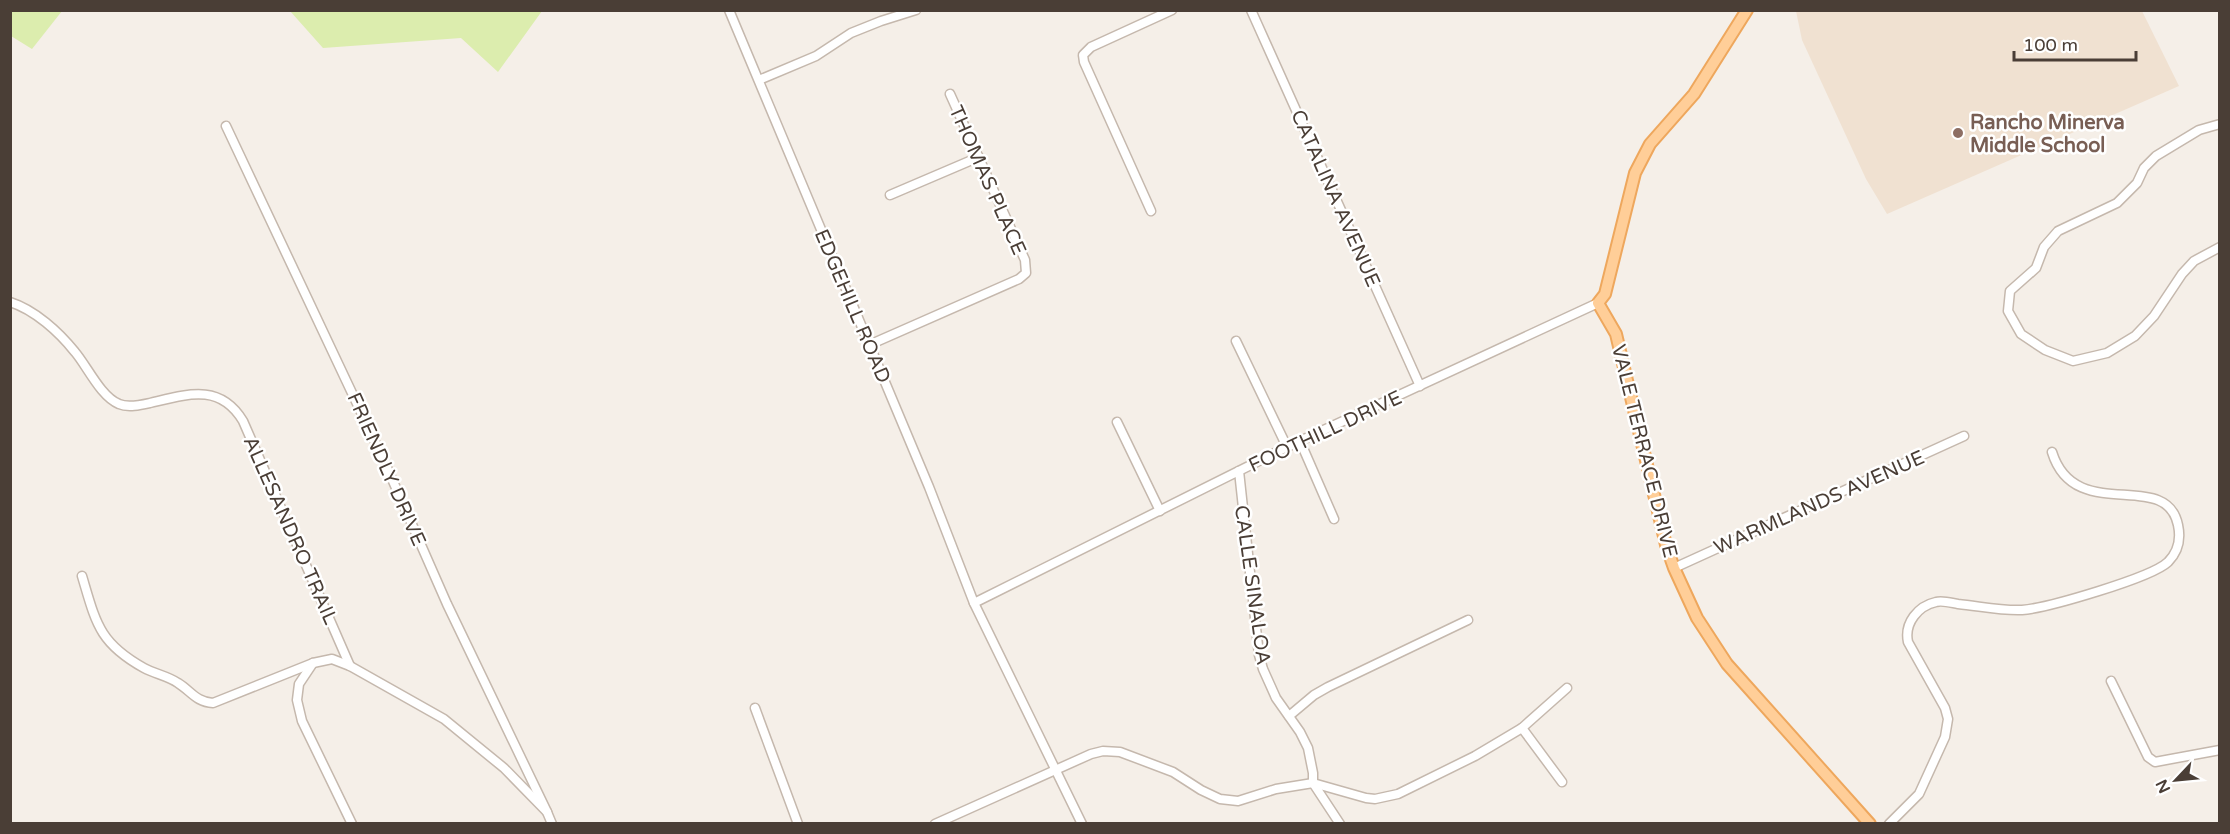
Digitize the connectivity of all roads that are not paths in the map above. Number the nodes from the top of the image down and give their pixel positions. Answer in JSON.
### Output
{"nodes":[{"id":1,"x":729,"y":10,"type":"edge"},
{"id":2,"x":916,"y":10,"type":"edge"},
{"id":3,"x":1172,"y":10,"type":"edge"},
{"id":4,"x":1251,"y":10,"type":"edge"},
{"id":5,"x":1747,"y":10,"type":"edge"},
{"id":6,"x":759,"y":80,"type":"junction"},
{"id":7,"x":950,"y":94,"type":"dead end"},
{"id":8,"x":2220,"y":124,"type":"edge"},
{"id":9,"x":226,"y":126,"type":"dead end"},
{"id":10,"x":979,"y":157,"type":"junction"},
{"id":11,"x":890,"y":195,"type":"dead end"},
{"id":12,"x":1151,"y":211,"type":"dead end"},
{"id":13,"x":2220,"y":247,"type":"edge"},
{"id":14,"x":10,"y":302,"type":"edge"},
{"id":15,"x":1598,"y":303,"type":"junction"},
{"id":16,"x":1236,"y":341,"type":"dead end"},
{"id":17,"x":870,"y":345,"type":"junction"},
{"id":18,"x":1420,"y":386,"type":"junction"},
{"id":19,"x":1117,"y":422,"type":"dead end"},
{"id":20,"x":1964,"y":436,"type":"dead end"},
{"id":21,"x":1300,"y":441,"type":"junction"},
{"id":22,"x":1287,"y":447,"type":"junction"},
{"id":23,"x":2052,"y":452,"type":"dead end"},
{"id":24,"x":1239,"y":471,"type":"junction"},
{"id":25,"x":1160,"y":511,"type":"junction"},
{"id":26,"x":1334,"y":519,"type":"dead end"},
{"id":27,"x":1674,"y":568,"type":"junction"},
{"id":28,"x":82,"y":576,"type":"dead end"},
{"id":29,"x":974,"y":603,"type":"junction"},
{"id":30,"x":1468,"y":620,"type":"dead end"},
{"id":31,"x":313,"y":663,"type":"junction"},
{"id":32,"x":350,"y":666,"type":"junction"},
{"id":33,"x":2111,"y":681,"type":"dead end"},
{"id":34,"x":1567,"y":688,"type":"dead end"},
{"id":35,"x":755,"y":708,"type":"dead end"},
{"id":36,"x":1289,"y":716,"type":"junction"},
{"id":37,"x":1522,"y":728,"type":"junction"},
{"id":38,"x":2220,"y":750,"type":"edge"},
{"id":39,"x":1056,"y":770,"type":"junction"},
{"id":40,"x":1562,"y":782,"type":"dead end"},
{"id":41,"x":1313,"y":783,"type":"junction"},
{"id":42,"x":547,"y":812,"type":"junction"},
{"id":43,"x":352,"y":824,"type":"edge"},
{"id":44,"x":552,"y":824,"type":"edge"},
{"id":45,"x":798,"y":824,"type":"edge"},
{"id":46,"x":935,"y":824,"type":"edge"},
{"id":47,"x":1082,"y":824,"type":"edge"},
{"id":48,"x":1340,"y":824,"type":"edge"},
{"id":49,"x":1870,"y":824,"type":"edge"},
{"id":50,"x":1890,"y":824,"type":"edge"}],
"edges":[{"from":1,"to":6,"type":"street","name":"EDGEHILL ROAD"},
{"from":2,"to":6,"type":"street"},
{"from":3,"to":12,"type":"street"},
{"from":4,"to":18,"type":"street","name":"CATALINA AVENUE"},
{"from":5,"to":15,"type":"main road"},
{"from":6,"to":17,"type":"street","name":"EDGEHILL ROAD"},
{"from":7,"to":10,"type":"street","name":"THOMAS PLACE"},
{"from":8,"to":13,"type":"street"},
{"from":9,"to":42,"type":"street","name":"FRIENDLY DRIVE"},
{"from":10,"to":11,"type":"street"},
{"from":10,"to":17,"type":"street","name":"THOMAS PLACE"},
{"from":14,"to":32,"type":"street","name":"ALLESANDRO TRAIL"},
{"from":15,"to":18,"type":"street","name":"FOOTHILL DRIVE"},
{"from":15,"to":27,"type":"main road","name":"VALE TERRACE DRIVE"},
{"from":16,"to":22,"type":"street"},
{"from":17,"to":29,"type":"street","name":"EDGEHILL ROAD"},
{"from":18,"to":21,"type":"street","name":"FOOTHILL DRIVE"},
{"from":19,"to":25,"type":"street"},
{"from":20,"to":27,"type":"street","name":"WARMLANDS AVENUE"},
{"from":21,"to":22,"type":"street","name":"FOOTHILL DRIVE"},
{"from":21,"to":26,"type":"street"},
{"from":22,"to":24,"type":"street","name":"FOOTHILL DRIVE"},
{"from":23,"to":50,"type":"street"},
{"from":24,"to":25,"type":"street","name":"FOOTHILL DRIVE"},
{"from":24,"to":36,"type":"street","name":"CALLE SINALOA"},
{"from":25,"to":29,"type":"street","name":"FOOTHILL DRIVE"},
{"from":27,"to":49,"type":"main road","name":"VALE TERRACE DRIVE"},
{"from":28,"to":31,"type":"street"},
{"from":29,"to":39,"type":"street"},
{"from":30,"to":36,"type":"street"},
{"from":31,"to":32,"type":"street"},
{"from":31,"to":43,"type":"street"},
{"from":32,"to":42,"type":"street"},
{"from":33,"to":38,"type":"street"},
{"from":34,"to":37,"type":"street"},
{"from":35,"to":45,"type":"street"},
{"from":36,"to":41,"type":"street","name":"CALLE SINALOA"},
{"from":37,"to":40,"type":"street"},
{"from":37,"to":41,"type":"street"},
{"from":39,"to":41,"type":"street"},
{"from":39,"to":46,"type":"street"},
{"from":39,"to":47,"type":"street"},
{"from":41,"to":48,"type":"street","name":"CALLE SINALOA"},
{"from":42,"to":44,"type":"street"}]}
